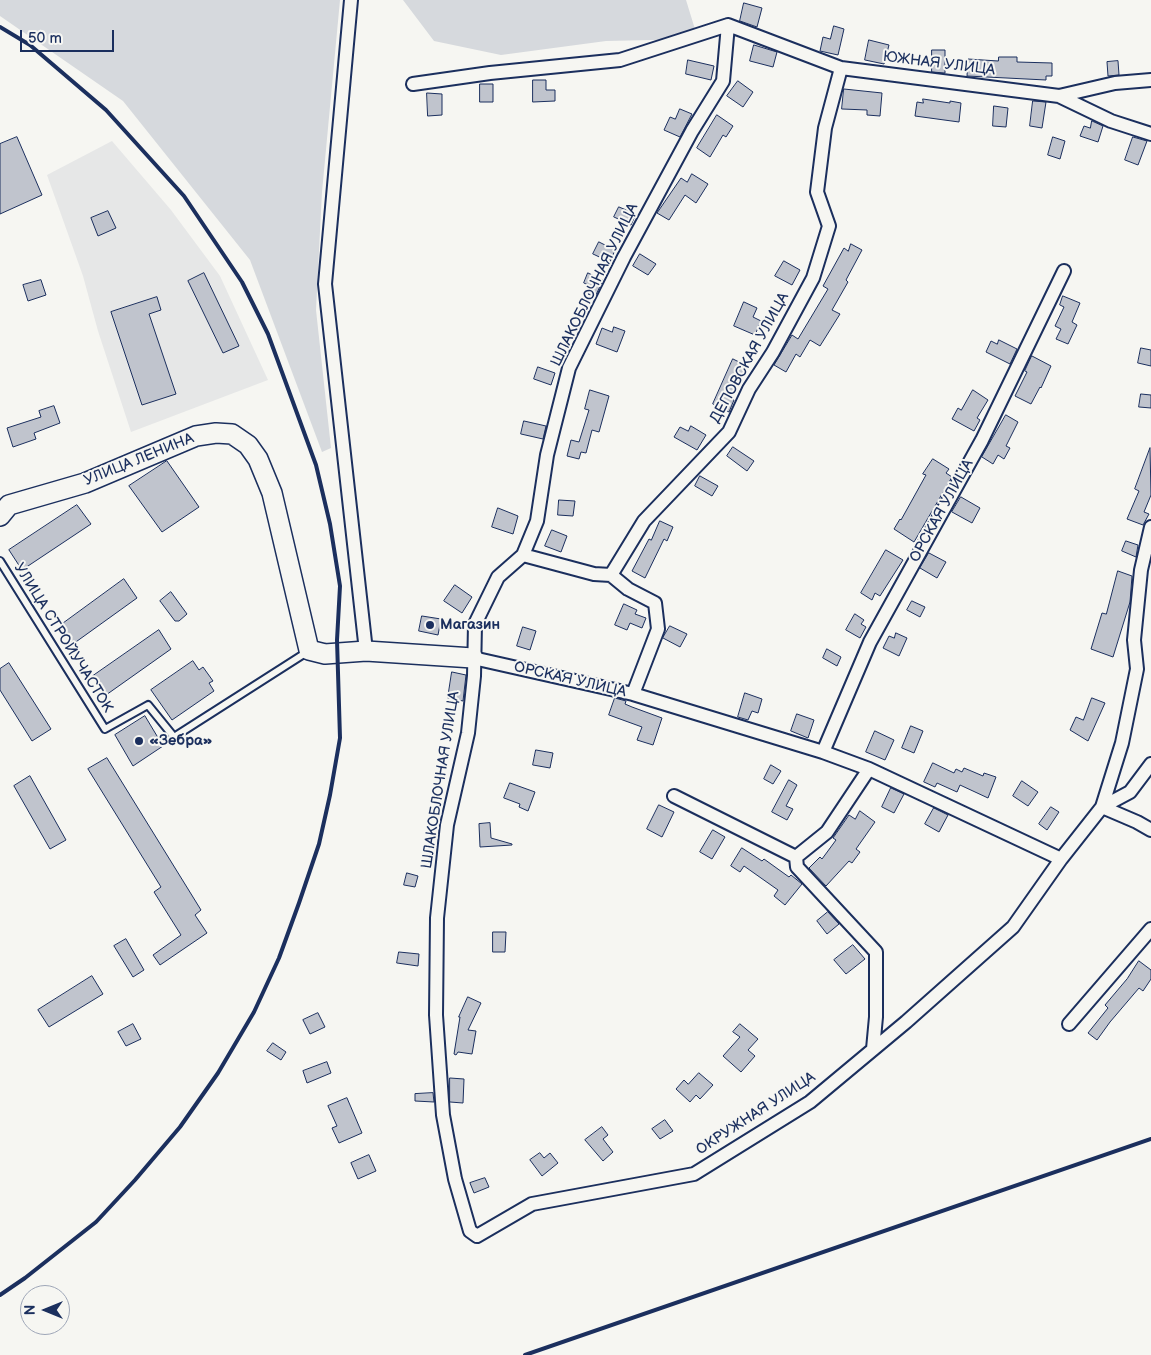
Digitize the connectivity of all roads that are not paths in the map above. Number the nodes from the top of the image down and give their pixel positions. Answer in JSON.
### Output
{"nodes":[{"id":1,"x":351,"y":0,"type":"edge"},
{"id":2,"x":728,"y":25,"type":"junction"},
{"id":3,"x":841,"y":68,"type":"junction"},
{"id":4,"x":1151,"y":80,"type":"edge"},
{"id":5,"x":413,"y":84,"type":"dead end"},
{"id":6,"x":1059,"y":96,"type":"junction"},
{"id":7,"x":1151,"y":134,"type":"edge"},
{"id":8,"x":1064,"y":271,"type":"dead end"},
{"id":9,"x":0,"y":516,"type":"edge"},
{"id":10,"x":1151,"y":527,"type":"edge"},
{"id":11,"x":523,"y":555,"type":"junction"},
{"id":12,"x":0,"y":561,"type":"edge"},
{"id":13,"x":611,"y":575,"type":"junction"},
{"id":14,"x":309,"y":650,"type":"junction"},
{"id":15,"x":366,"y":652,"type":"junction"},
{"id":16,"x":473,"y":658,"type":"junction"},
{"id":17,"x":633,"y":694,"type":"junction"},
{"id":18,"x":824,"y":752,"type":"junction"},
{"id":19,"x":1151,"y":764,"type":"edge"},
{"id":20,"x":869,"y":769,"type":"junction"},
{"id":21,"x":674,"y":796,"type":"dead end"},
{"id":22,"x":1102,"y":807,"type":"junction"},
{"id":23,"x":1151,"y":830,"type":"edge"},
{"id":24,"x":796,"y":857,"type":"junction"},
{"id":25,"x":1061,"y":859,"type":"junction"},
{"id":26,"x":1151,"y":929,"type":"edge"},
{"id":27,"x":1069,"y":1024,"type":"dead end"},
{"id":28,"x":873,"y":1049,"type":"junction"},
{"id":29,"x":477,"y":1236,"type":"joint"}],
"edges":[{"from":1,"to":15,"type":"street"},
{"from":2,"to":3,"type":"street","name":"ЮЖНАЯ УЛИЦА"},
{"from":2,"to":5,"type":"street"},
{"from":2,"to":11,"type":"street","name":"ШЛАКОБЛОЧНАЯ УЛИЦА"},
{"from":3,"to":6,"type":"street","name":"ЮЖНАЯ УЛИЦА"},
{"from":3,"to":13,"type":"street","name":"ДЕПОВСКАЯ УЛИЦА"},
{"from":4,"to":6,"type":"street","name":"ЮЖНАЯ УЛИЦА"},
{"from":6,"to":7,"type":"street"},
{"from":8,"to":18,"type":"street","name":"ОРСКАЯ УЛИЦА"},
{"from":9,"to":14,"type":"street","name":"УЛИЦА ЛЕНИНА"},
{"from":10,"to":22,"type":"street"},
{"from":11,"to":13,"type":"street"},
{"from":11,"to":16,"type":"street","name":"ШЛАКОБЛОЧНАЯ УЛИЦА"},
{"from":12,"to":14,"type":"lane","name":"УЛИЦА СТРОЙУЧАСТОК"},
{"from":13,"to":17,"type":"street"},
{"from":14,"to":15,"type":"street","name":"ОРСКАЯ УЛИЦА"},
{"from":15,"to":16,"type":"street","name":"ОРСКАЯ УЛИЦА"},
{"from":16,"to":17,"type":"street","name":"ОРСКАЯ УЛИЦА"},
{"from":16,"to":29,"type":"street","name":"ШЛАКОБЛОЧНАЯ УЛИЦА"},
{"from":17,"to":18,"type":"street","name":"ОРСКАЯ УЛИЦА"},
{"from":18,"to":20,"type":"street","name":"ОРСКАЯ УЛИЦА"},
{"from":19,"to":22,"type":"street"},
{"from":20,"to":24,"type":"street"},
{"from":20,"to":25,"type":"street","name":"ОРСКАЯ УЛИЦА"},
{"from":21,"to":24,"type":"street"},
{"from":22,"to":23,"type":"street"},
{"from":22,"to":25,"type":"street","name":"ОКРУЖНАЯ УЛИЦА"},
{"from":24,"to":28,"type":"street"},
{"from":25,"to":28,"type":"street","name":"ОКРУЖНАЯ УЛИЦА"},
{"from":26,"to":27,"type":"street"},
{"from":28,"to":29,"type":"street","name":"ОКРУЖНАЯ УЛИЦА"}]}
